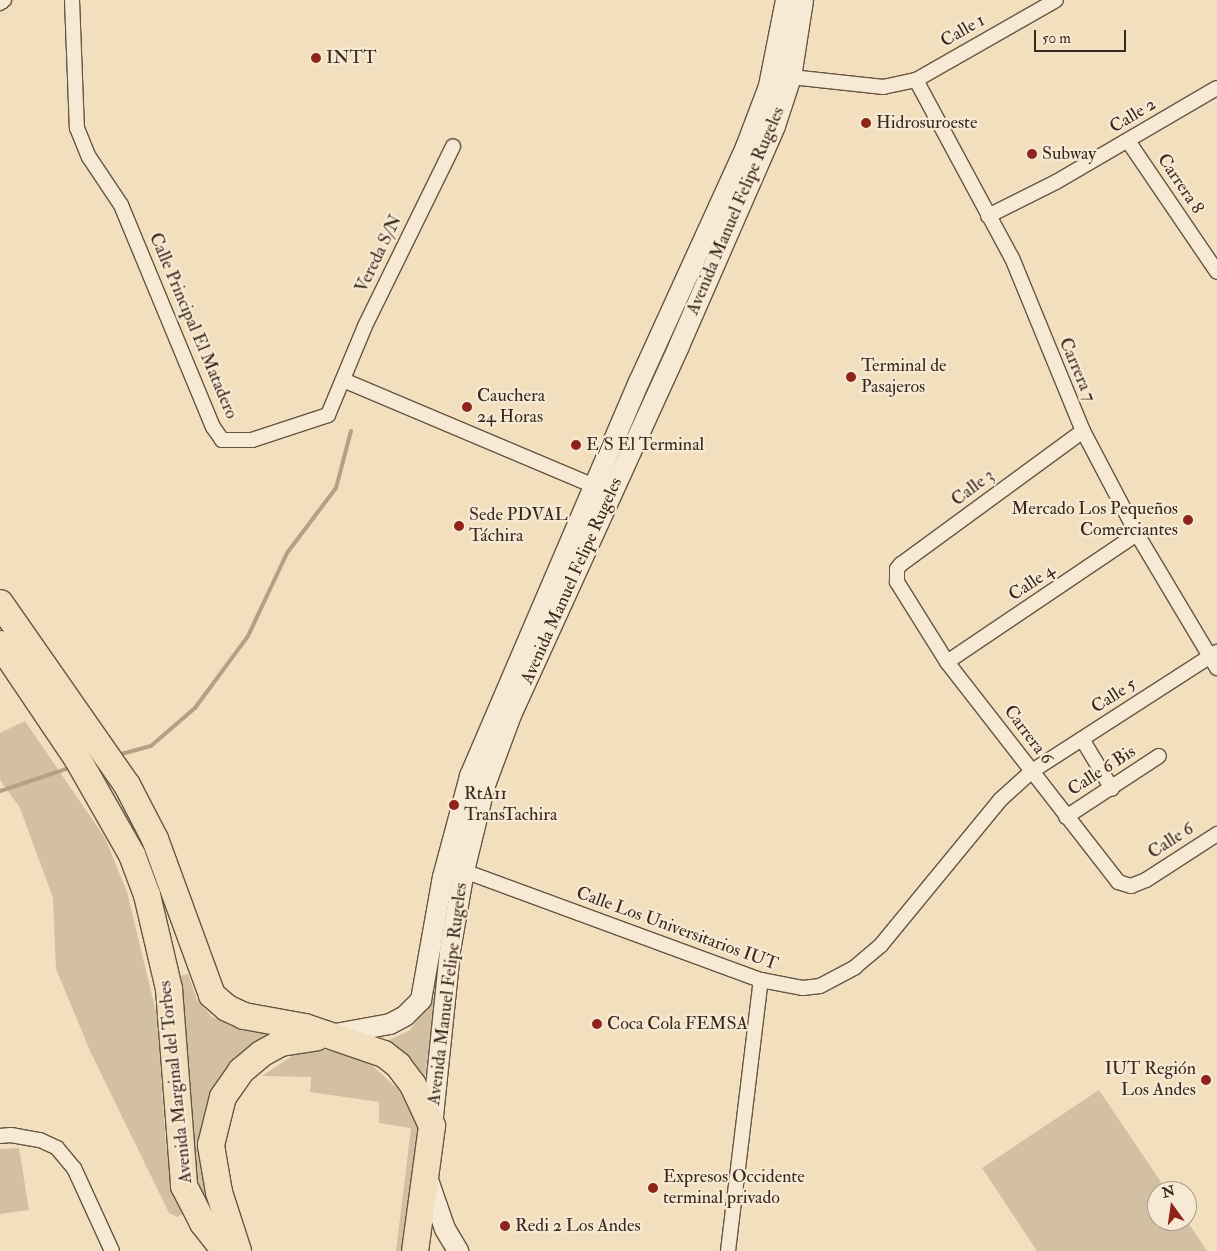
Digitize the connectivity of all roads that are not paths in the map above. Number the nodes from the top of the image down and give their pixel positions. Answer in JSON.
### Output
{"nodes":[{"id":1,"x":72,"y":0,"type":"edge"},
{"id":2,"x":786,"y":0,"type":"edge"},
{"id":3,"x":803,"y":0,"type":"edge"},
{"id":4,"x":1056,"y":0,"type":"edge"},
{"id":5,"x":791,"y":78,"type":"junction"},
{"id":6,"x":916,"y":80,"type":"junction"},
{"id":7,"x":1217,"y":88,"type":"edge"},
{"id":8,"x":1128,"y":141,"type":"junction"},
{"id":9,"x":453,"y":146,"type":"dead end"},
{"id":10,"x":988,"y":216,"type":"junction"},
{"id":11,"x":1217,"y":272,"type":"edge"},
{"id":12,"x":343,"y":380,"type":"junction"},
{"id":13,"x":1083,"y":431,"type":"junction"},
{"id":14,"x":594,"y":486,"type":"junction"},
{"id":15,"x":1137,"y":534,"type":"junction"},
{"id":16,"x":897,"y":582,"type":"joint"},
{"id":17,"x":0,"y":603,"type":"edge"},
{"id":18,"x":0,"y":644,"type":"edge"},
{"id":19,"x":1214,"y":659,"type":"edge"},
{"id":20,"x":947,"y":662,"type":"junction"},
{"id":21,"x":1082,"y":739,"type":"junction"},
{"id":22,"x":1159,"y":756,"type":"dead end"},
{"id":23,"x":1032,"y":771,"type":"junction"},
{"id":24,"x":1112,"y":789,"type":"junction"},
{"id":25,"x":1066,"y":817,"type":"junction"},
{"id":26,"x":1217,"y":834,"type":"edge"},
{"id":27,"x":464,"y":871,"type":"junction"},
{"id":28,"x":1146,"y":880,"type":"joint"},
{"id":29,"x":761,"y":980,"type":"junction"},
{"id":30,"x":330,"y":1035,"type":"junction"},
{"id":31,"x":432,"y":1126,"type":"junction"},
{"id":32,"x":0,"y":1136,"type":"edge"},
{"id":33,"x":427,"y":1175,"type":"junction"},
{"id":34,"x":112,"y":1251,"type":"edge"},
{"id":35,"x":225,"y":1251,"type":"edge"},
{"id":36,"x":238,"y":1251,"type":"edge"},
{"id":37,"x":415,"y":1251,"type":"edge"},
{"id":38,"x":458,"y":1251,"type":"edge"},
{"id":39,"x":728,"y":1251,"type":"edge"}],
"edges":[{"from":1,"to":12,"type":"street","name":"Calle Principal El Matadero"},
{"from":2,"to":14,"type":"street","name":"Avenida Manuel Felipe Rugeles"},
{"from":3,"to":5,"type":"street","name":"Avenida Manuel Felipe Rugeles"},
{"from":4,"to":6,"type":"street","name":"Calle 1"},
{"from":5,"to":6,"type":"street","name":"Calle 1"},
{"from":5,"to":27,"type":"street","name":"Avenida Manuel Felipe Rugeles"},
{"from":6,"to":10,"type":"street","name":"Carrera 7"},
{"from":7,"to":8,"type":"street","name":"Calle 2"},
{"from":8,"to":10,"type":"street","name":"Calle 2"},
{"from":8,"to":11,"type":"street","name":"Carrera 8"},
{"from":9,"to":12,"type":"street","name":"Vereda S/N"},
{"from":10,"to":13,"type":"street","name":"Carrera 7"},
{"from":12,"to":14,"type":"street"},
{"from":13,"to":15,"type":"street","name":"Carrera 7"},
{"from":13,"to":16,"type":"street","name":"Calle 3"},
{"from":14,"to":30,"type":"street","name":"Avenida Manuel Felipe Rugeles"},
{"from":15,"to":19,"type":"street","name":"Carrera 7"},
{"from":15,"to":20,"type":"street","name":"Calle 4"},
{"from":16,"to":20,"type":"street","name":"Carrera 6"},
{"from":17,"to":30,"type":"highway"},
{"from":18,"to":35,"type":"highway","name":"Avenida Marginal del Torbes"},
{"from":19,"to":21,"type":"street","name":"Calle 5"},
{"from":20,"to":23,"type":"street","name":"Carrera 6"},
{"from":21,"to":23,"type":"street","name":"Calle 5"},
{"from":21,"to":24,"type":"street"},
{"from":22,"to":24,"type":"street","name":"Calle 6 Bis"},
{"from":23,"to":25,"type":"street","name":"Carrera 6"},
{"from":23,"to":29,"type":"street","name":"Calle Los Universitarios IUT"},
{"from":24,"to":25,"type":"street","name":"Calle 6 Bis"},
{"from":25,"to":28,"type":"street","name":"Carrera 6"},
{"from":26,"to":28,"type":"street","name":"Calle 6"},
{"from":27,"to":29,"type":"street","name":"Calle Los Universitarios IUT"},
{"from":27,"to":31,"type":"street","name":"Avenida Manuel Felipe Rugeles"},
{"from":29,"to":39,"type":"street"},
{"from":30,"to":31,"type":"highway"},
{"from":30,"to":36,"type":"highway"},
{"from":31,"to":33,"type":"highway"},
{"from":32,"to":34,"type":"street"},
{"from":33,"to":37,"type":"highway"},
{"from":33,"to":38,"type":"street"}]}
